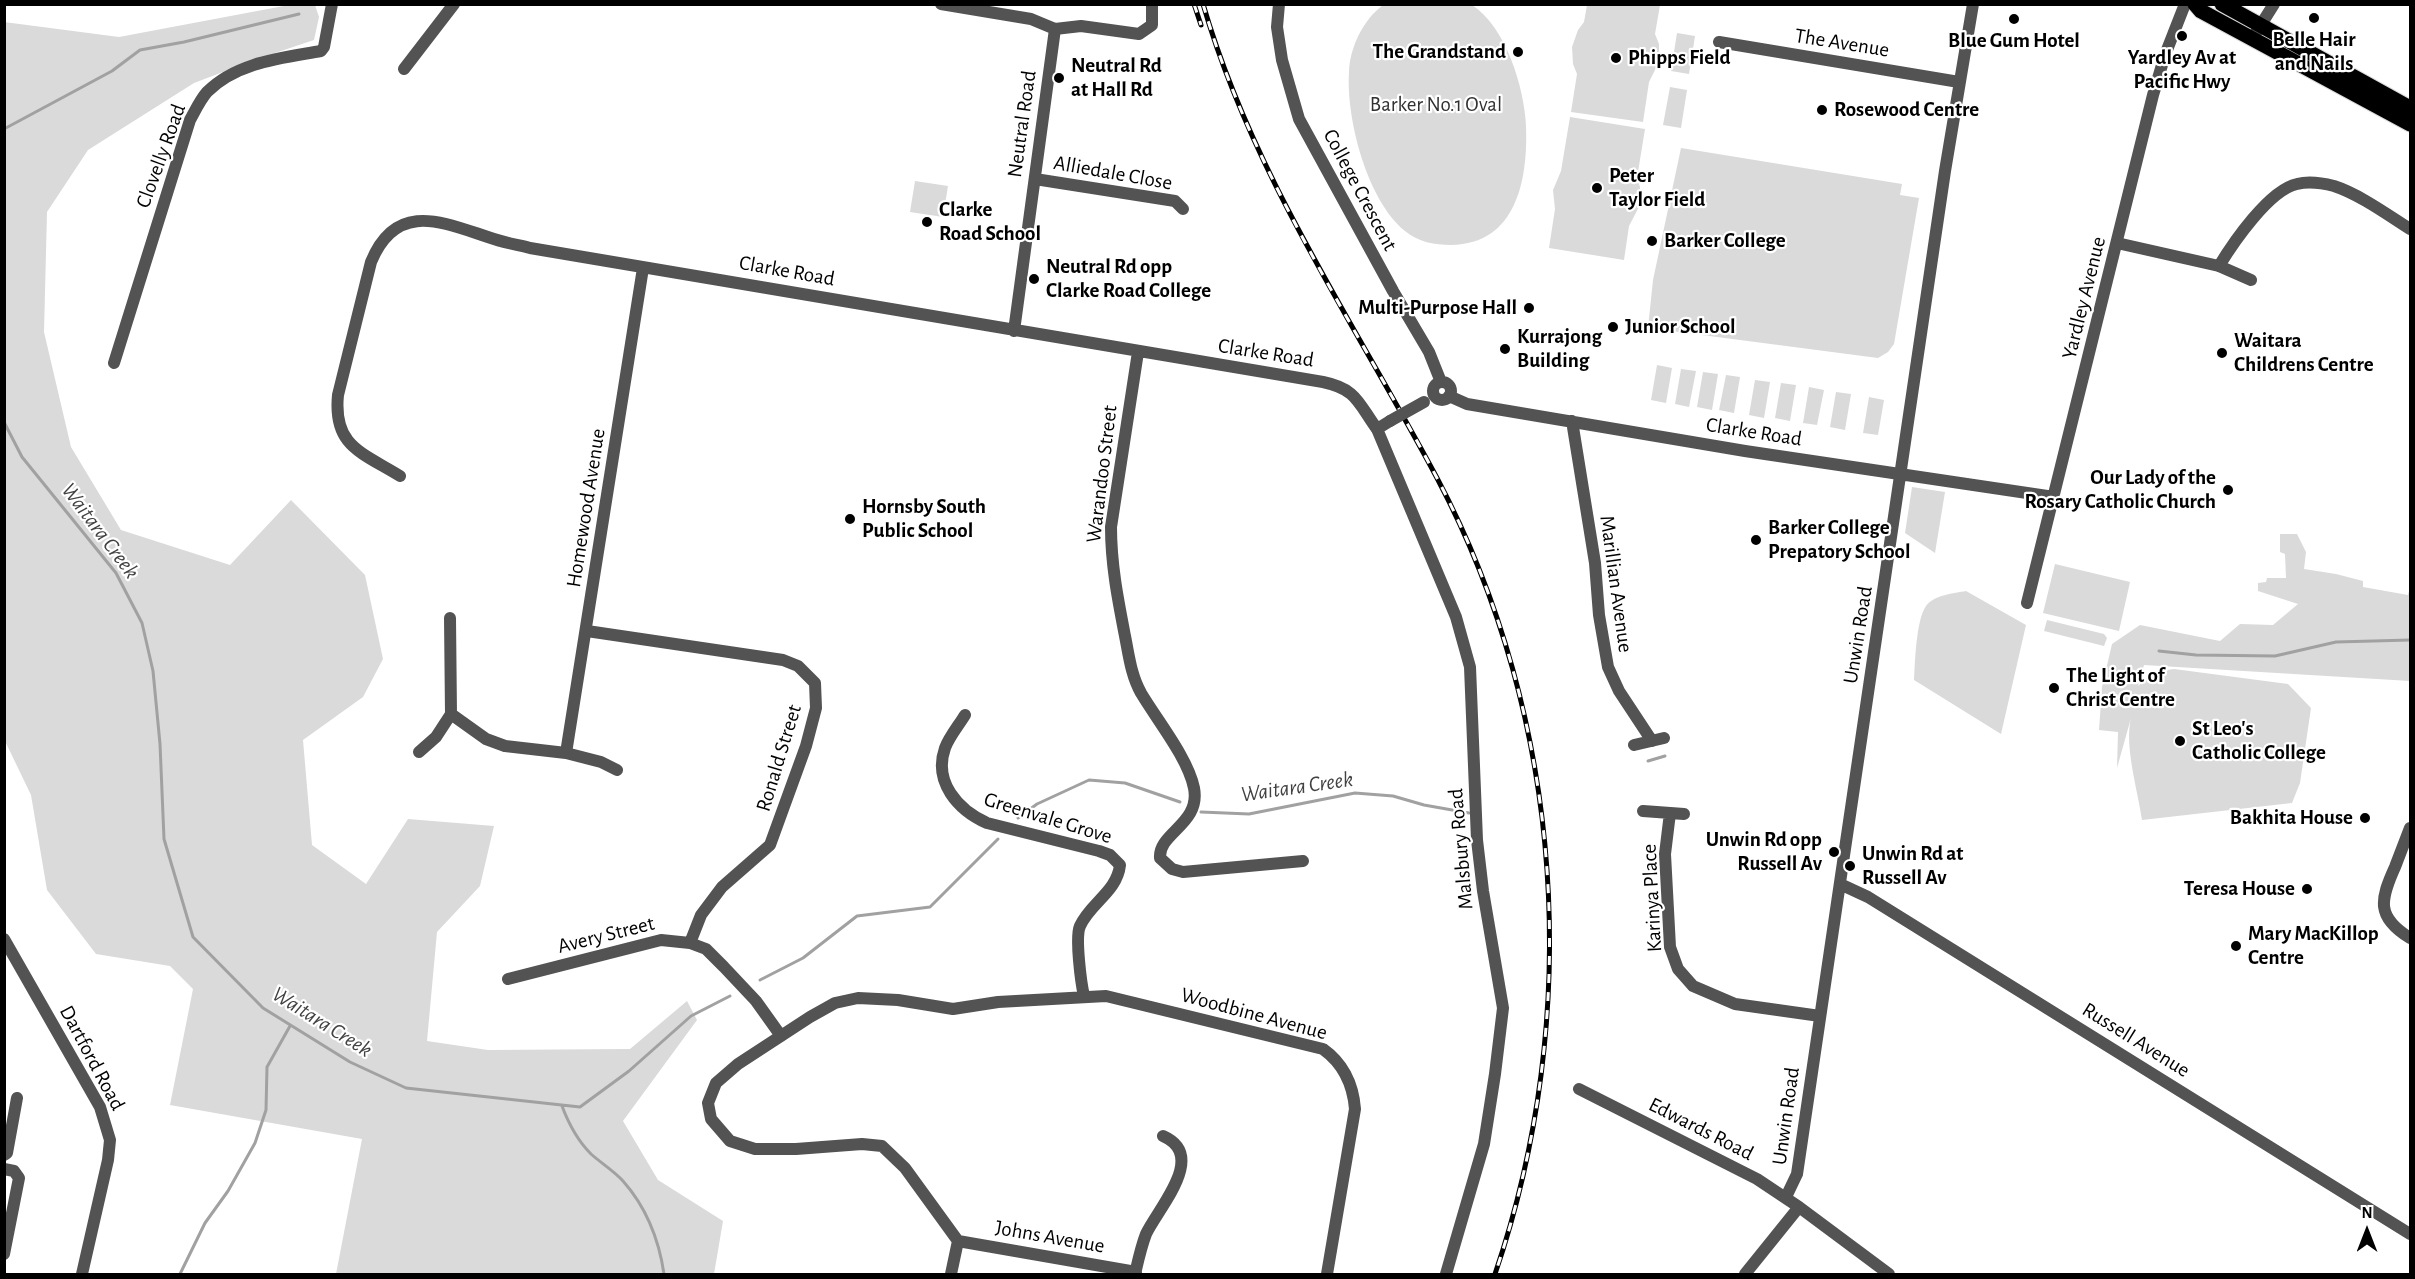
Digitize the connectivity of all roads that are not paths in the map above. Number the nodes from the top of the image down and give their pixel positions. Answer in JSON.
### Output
{"nodes":[{"id":1,"x":332,"y":4,"type":"edge"},
{"id":2,"x":454,"y":4,"type":"edge"},
{"id":3,"x":1152,"y":4,"type":"edge"},
{"id":4,"x":1279,"y":4,"type":"edge"},
{"id":5,"x":1973,"y":4,"type":"edge"},
{"id":6,"x":2185,"y":4,"type":"edge"},
{"id":7,"x":2195,"y":4,"type":"edge"},
{"id":8,"x":2222,"y":4,"type":"edge"},
{"id":9,"x":2274,"y":4,"type":"edge"},
{"id":10,"x":945,"y":5,"type":"edge"},
{"id":11,"x":1055,"y":29,"type":"junction"},
{"id":12,"x":2256,"y":32,"type":"junction"},
{"id":13,"x":1719,"y":42,"type":"dead end"},
{"id":14,"x":404,"y":69,"type":"dead end"},
{"id":15,"x":1959,"y":81,"type":"junction"},
{"id":16,"x":2410,"y":108,"type":"edge"},
{"id":17,"x":2410,"y":124,"type":"edge"},
{"id":18,"x":1035,"y":179,"type":"junction"},
{"id":19,"x":1183,"y":208,"type":"dead end"},
{"id":20,"x":2410,"y":229,"type":"edge"},
{"id":21,"x":2117,"y":243,"type":"junction"},
{"id":22,"x":2219,"y":266,"type":"junction"},
{"id":23,"x":643,"y":268,"type":"junction"},
{"id":24,"x":2251,"y":280,"type":"dead end"},
{"id":25,"x":1014,"y":331,"type":"junction"},
{"id":26,"x":1138,"y":352,"type":"junction"},
{"id":27,"x":114,"y":363,"type":"dead end"},
{"id":28,"x":1441,"y":382,"type":"junction"},
{"id":29,"x":1435,"y":396,"type":"junction"},
{"id":30,"x":1449,"y":396,"type":"junction"},
{"id":31,"x":1572,"y":421,"type":"junction"},
{"id":32,"x":1377,"y":429,"type":"junction"},
{"id":33,"x":1901,"y":474,"type":"junction"},
{"id":34,"x":400,"y":476,"type":"dead end"},
{"id":35,"x":2054,"y":497,"type":"junction"},
{"id":36,"x":2027,"y":603,"type":"dead end"},
{"id":37,"x":450,"y":618,"type":"dead end"},
{"id":38,"x":587,"y":631,"type":"junction"},
{"id":39,"x":451,"y":714,"type":"junction"},
{"id":40,"x":965,"y":715,"type":"dead end"},
{"id":41,"x":1664,"y":738,"type":"dead end"},
{"id":42,"x":1652,"y":741,"type":"junction"},
{"id":43,"x":1634,"y":745,"type":"dead end"},
{"id":44,"x":419,"y":752,"type":"dead end"},
{"id":45,"x":566,"y":753,"type":"junction"},
{"id":46,"x":617,"y":770,"type":"dead end"},
{"id":47,"x":1643,"y":811,"type":"dead end"},
{"id":48,"x":1670,"y":813,"type":"junction"},
{"id":49,"x":1684,"y":814,"type":"dead end"},
{"id":50,"x":2410,"y":828,"type":"edge"},
{"id":51,"x":1303,"y":861,"type":"dead end"},
{"id":52,"x":1840,"y":884,"type":"junction"},
{"id":53,"x":2410,"y":938,"type":"edge"},
{"id":54,"x":4,"y":939,"type":"edge"},
{"id":55,"x":690,"y":943,"type":"junction"},
{"id":56,"x":508,"y":979,"type":"dead end"},
{"id":57,"x":1084,"y":996,"type":"junction"},
{"id":58,"x":1820,"y":1016,"type":"junction"},
{"id":59,"x":781,"y":1036,"type":"junction"},
{"id":60,"x":1579,"y":1089,"type":"dead end"},
{"id":61,"x":17,"y":1098,"type":"dead end"},
{"id":62,"x":1163,"y":1136,"type":"dead end"},
{"id":63,"x":4,"y":1155,"type":"edge"},
{"id":64,"x":4,"y":1169,"type":"edge"},
{"id":65,"x":1786,"y":1197,"type":"junction"},
{"id":66,"x":1799,"y":1207,"type":"junction"},
{"id":67,"x":2410,"y":1234,"type":"edge"},
{"id":68,"x":958,"y":1241,"type":"junction"},
{"id":69,"x":4,"y":1254,"type":"edge"},
{"id":70,"x":1136,"y":1273,"type":"edge"},
{"id":71,"x":82,"y":1275,"type":"edge"},
{"id":72,"x":951,"y":1275,"type":"edge"},
{"id":73,"x":1327,"y":1275,"type":"edge"},
{"id":74,"x":1446,"y":1275,"type":"edge"},
{"id":75,"x":1745,"y":1275,"type":"edge"},
{"id":76,"x":1889,"y":1275,"type":"edge"}],
"edges":[{"from":1,"to":27,"type":"street","name":"Clovelly Road"},
{"from":2,"to":14,"type":"street"},
{"from":3,"to":11,"type":"street"},
{"from":4,"to":28,"type":"street","name":"College Crescent"},
{"from":5,"to":15,"type":"street","name":"Unwin Road"},
{"from":6,"to":21,"type":"street","name":"Yardley Avenue"},
{"from":7,"to":12,"type":"main road"},
{"from":8,"to":12,"type":"main road"},
{"from":9,"to":12,"type":"street"},
{"from":10,"to":11,"type":"street"},
{"from":11,"to":18,"type":"street","name":"Neutral Road"},
{"from":12,"to":16,"type":"main road"},
{"from":12,"to":17,"type":"main road"},
{"from":13,"to":15,"type":"street","name":"The Avenue"},
{"from":15,"to":33,"type":"street","name":"Unwin Road"},
{"from":18,"to":19,"type":"street","name":"Alliedale Close"},
{"from":18,"to":25,"type":"street","name":"Neutral Road"},
{"from":20,"to":22,"type":"street"},
{"from":21,"to":22,"type":"street"},
{"from":21,"to":35,"type":"street","name":"Yardley Avenue"},
{"from":22,"to":24,"type":"street"},
{"from":23,"to":25,"type":"street","name":"Clarke Road"},
{"from":23,"to":34,"type":"street","name":"Clarke Road"},
{"from":23,"to":38,"type":"street","name":"Homewood Avenue"},
{"from":25,"to":26,"type":"street","name":"Clarke Road"},
{"from":26,"to":32,"type":"street","name":"Clarke Road"},
{"from":26,"to":51,"type":"street","name":"Warandoo Street"},
{"from":28,"to":29,"type":"street"},
{"from":28,"to":30,"type":"street"},
{"from":29,"to":30,"type":"street"},
{"from":29,"to":32,"type":"street","bridge":true},
{"from":30,"to":31,"type":"street","name":"Clarke Road"},
{"from":31,"to":33,"type":"street","name":"Clarke Road"},
{"from":31,"to":42,"type":"street","name":"Marillian Avenue"},
{"from":32,"to":74,"type":"street","name":"Malsbury Road"},
{"from":33,"to":35,"type":"street","name":"Clarke Road"},
{"from":33,"to":52,"type":"street","name":"Unwin Road"},
{"from":35,"to":36,"type":"street","name":"Yardley Avenue"},
{"from":37,"to":39,"type":"street"},
{"from":38,"to":45,"type":"street","name":"Homewood Avenue"},
{"from":38,"to":55,"type":"street","name":"Ronald Street"},
{"from":39,"to":44,"type":"street"},
{"from":39,"to":45,"type":"street"},
{"from":40,"to":57,"type":"street","name":"Greenvale Grove"},
{"from":41,"to":42,"type":"street"},
{"from":42,"to":43,"type":"street"},
{"from":45,"to":46,"type":"street"},
{"from":47,"to":48,"type":"street","name":"Karinya Place"},
{"from":48,"to":49,"type":"street","name":"Karinya Place"},
{"from":48,"to":58,"type":"street","name":"Karinya Place"},
{"from":50,"to":53,"type":"street"},
{"from":52,"to":58,"type":"street","name":"Unwin Road"},
{"from":52,"to":67,"type":"street","name":"Russell Avenue"},
{"from":54,"to":71,"type":"street","name":"Dartford Road"},
{"from":55,"to":56,"type":"street","name":"Avery Street"},
{"from":55,"to":59,"type":"street","name":"Avery Street"},
{"from":57,"to":59,"type":"street","name":"Woodbine Avenue"},
{"from":57,"to":73,"type":"street","name":"Woodbine Avenue"},
{"from":58,"to":65,"type":"street","name":"Unwin Road"},
{"from":59,"to":68,"type":"street","name":"Woodbine Avenue"},
{"from":60,"to":65,"type":"street","name":"Edwards Road"},
{"from":61,"to":63,"type":"street"},
{"from":62,"to":70,"type":"street"},
{"from":64,"to":69,"type":"street"},
{"from":65,"to":66,"type":"street","name":"Edwards Road"},
{"from":66,"to":75,"type":"street"},
{"from":66,"to":76,"type":"street","name":"Edwards Road"},
{"from":68,"to":70,"type":"street","name":"Johns Avenue"},
{"from":68,"to":72,"type":"street"}]}
